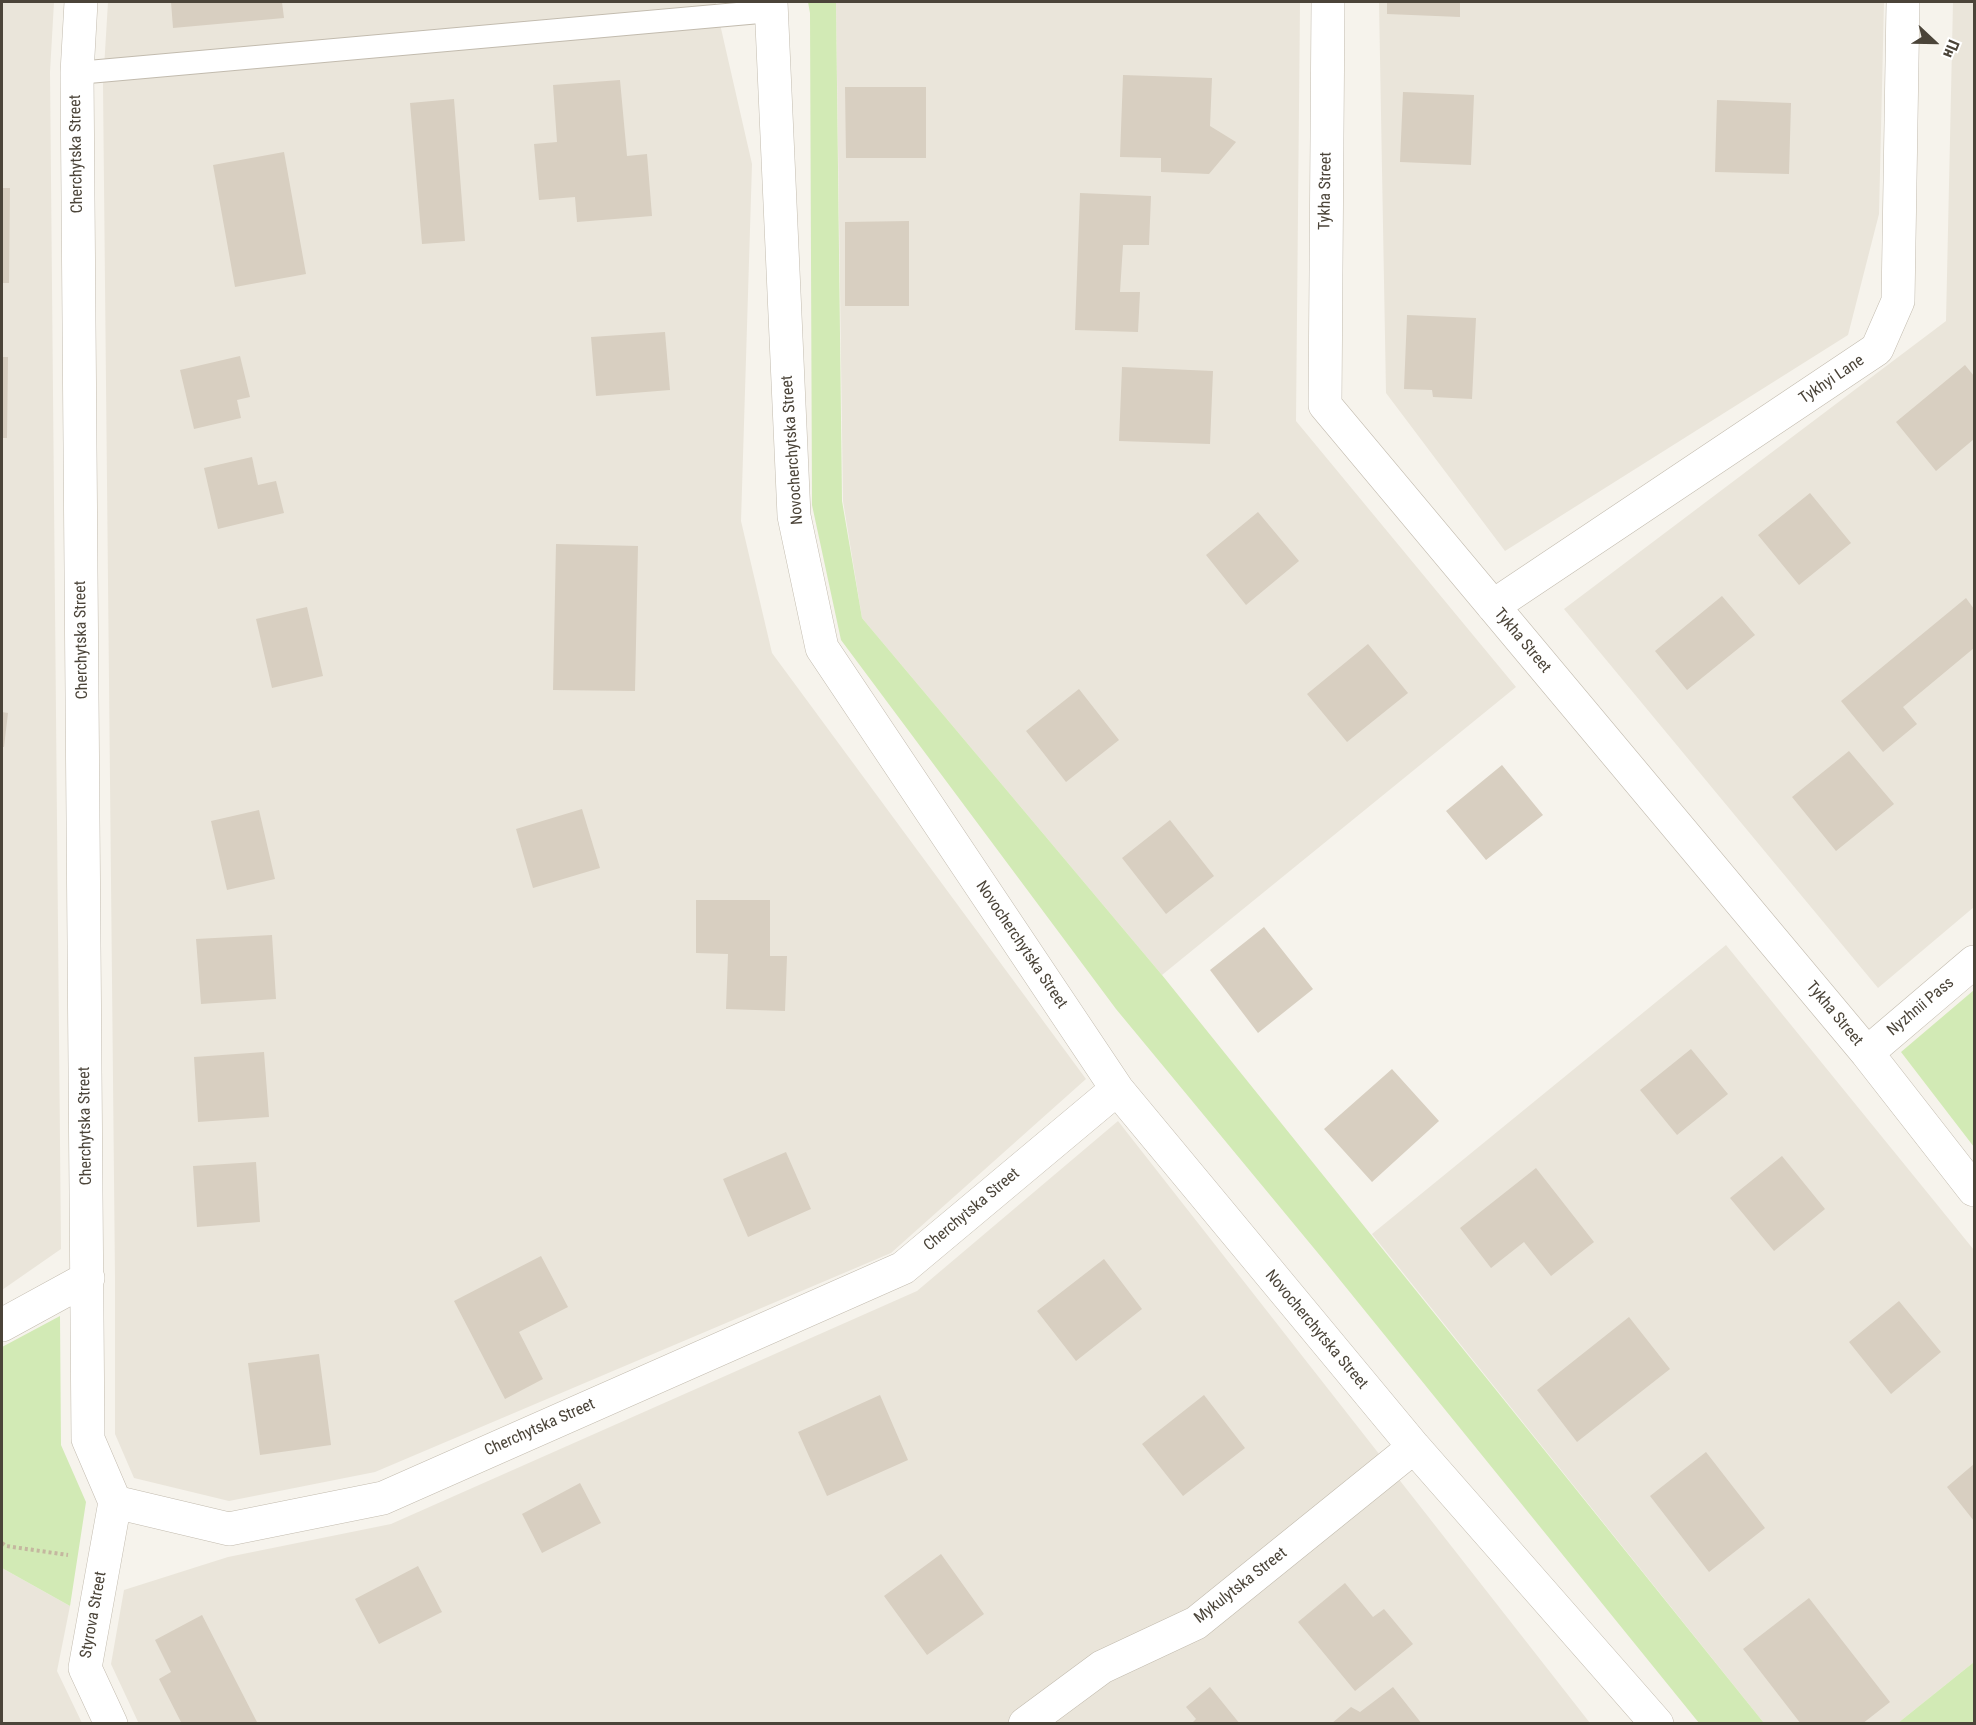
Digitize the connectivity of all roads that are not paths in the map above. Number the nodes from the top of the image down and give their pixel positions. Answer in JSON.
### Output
{"nodes":[{"id":1,"x":81,"y":2,"type":"edge"},
{"id":2,"x":1328,"y":2,"type":"edge"},
{"id":3,"x":1903,"y":2,"type":"edge"},
{"id":4,"x":771,"y":6,"type":"edge"},
{"id":5,"x":77,"y":73,"type":"junction"},
{"id":6,"x":1493,"y":606,"type":"junction"},
{"id":7,"x":1974,"y":962,"type":"edge"},
{"id":8,"x":1867,"y":1053,"type":"junction"},
{"id":9,"x":1117,"y":1089,"type":"junction"},
{"id":10,"x":1974,"y":1190,"type":"edge"},
{"id":11,"x":88,"y":1278,"type":"junction"},
{"id":12,"x":2,"y":1325,"type":"edge"},
{"id":13,"x":1414,"y":1447,"type":"junction"},
{"id":14,"x":115,"y":1502,"type":"junction"},
{"id":15,"x":111,"y":1724,"type":"edge"},
{"id":16,"x":1026,"y":1724,"type":"edge"},
{"id":17,"x":1657,"y":1724,"type":"edge"}],
"edges":[{"from":1,"to":5,"type":"street","name":"Cherchytska Street"},
{"from":2,"to":6,"type":"street","name":"Tykha Street"},
{"from":3,"to":6,"type":"street","name":"Tykhyi Lane"},
{"from":4,"to":5,"type":"lane"},
{"from":4,"to":9,"type":"street","name":"Novocherchytska Street"},
{"from":5,"to":11,"type":"street","name":"Cherchytska Street"},
{"from":6,"to":8,"type":"street","name":"Tykha Street"},
{"from":7,"to":8,"type":"street","name":"Nyzhnii Pass"},
{"from":8,"to":10,"type":"street","name":"Tykha Street"},
{"from":9,"to":13,"type":"street","name":"Novocherchytska Street"},
{"from":9,"to":14,"type":"street","name":"Cherchytska Street"},
{"from":11,"to":12,"type":"street"},
{"from":11,"to":14,"type":"street","name":"Cherchytska Street"},
{"from":13,"to":16,"type":"street","name":"Mykulytska Street"},
{"from":13,"to":17,"type":"street","name":"Novocherchytska Street"},
{"from":14,"to":15,"type":"street","name":"Styrova Street"}]}
